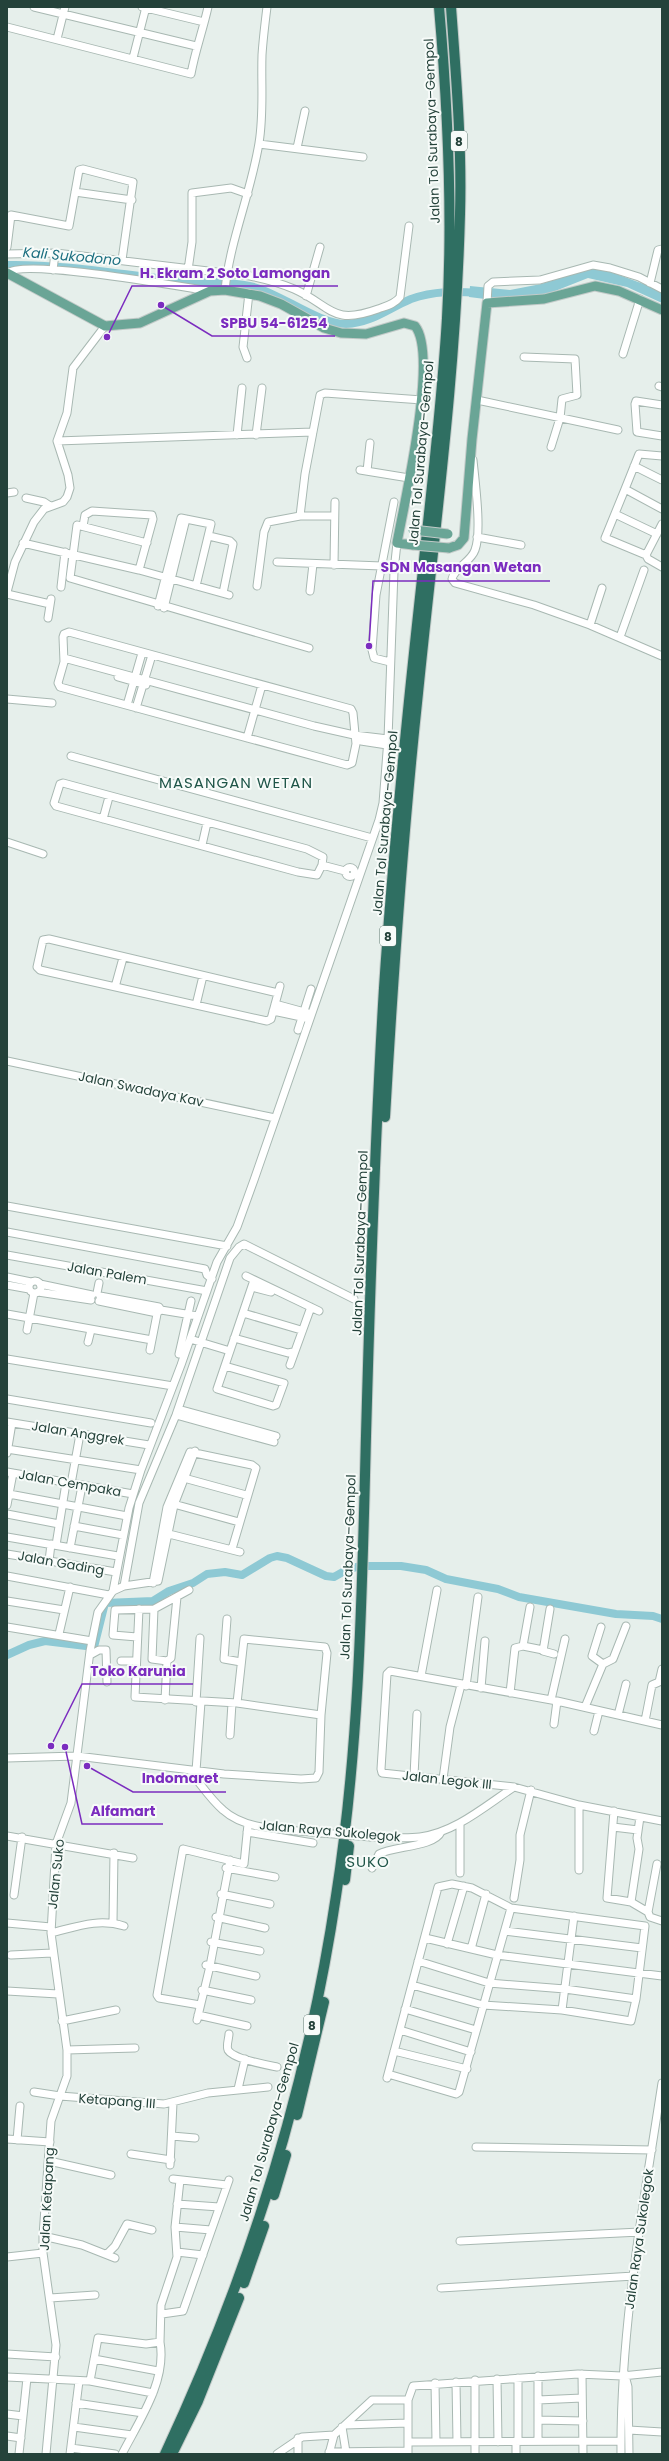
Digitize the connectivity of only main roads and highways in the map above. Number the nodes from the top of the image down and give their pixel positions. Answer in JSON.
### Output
{"nodes":[{"id":1,"x":439,"y":7,"type":"edge"},
{"id":2,"x":451,"y":7,"type":"edge"},
{"id":3,"x":8,"y":273,"type":"edge"},
{"id":4,"x":453,"y":275,"type":"junction"},
{"id":5,"x":662,"y":310,"type":"edge"},
{"id":6,"x":400,"y":529,"type":"junction"},
{"id":7,"x":464,"y":535,"type":"junction"},
{"id":8,"x":365,"y":1574,"type":"junction"},
{"id":9,"x":165,"y":2454,"type":"edge"},
{"id":10,"x":173,"y":2454,"type":"edge"}],
"edges":[{"from":1,"to":4,"type":"highway","name":"Jalan Tol Surabaya–Gempol","number":"8"},
{"from":2,"to":4,"type":"highway","name":"Jalan Tol Surabaya–Gempol","number":"8"},
{"from":3,"to":6,"type":"main road"},
{"from":4,"to":8,"type":"highway","name":"Jalan Tol Surabaya–Gempol","number":"8"},
{"from":5,"to":7,"type":"main road"},
{"from":6,"to":7,"type":"main road","bridge":true},
{"from":6,"to":7,"type":"main road","bridge":true},
{"from":8,"to":9,"type":"highway","name":"Jalan Tol Surabaya–Gempol","number":"8"},
{"from":8,"to":10,"type":"highway","name":"Jalan Tol Surabaya–Gempol","number":"8"}]}
